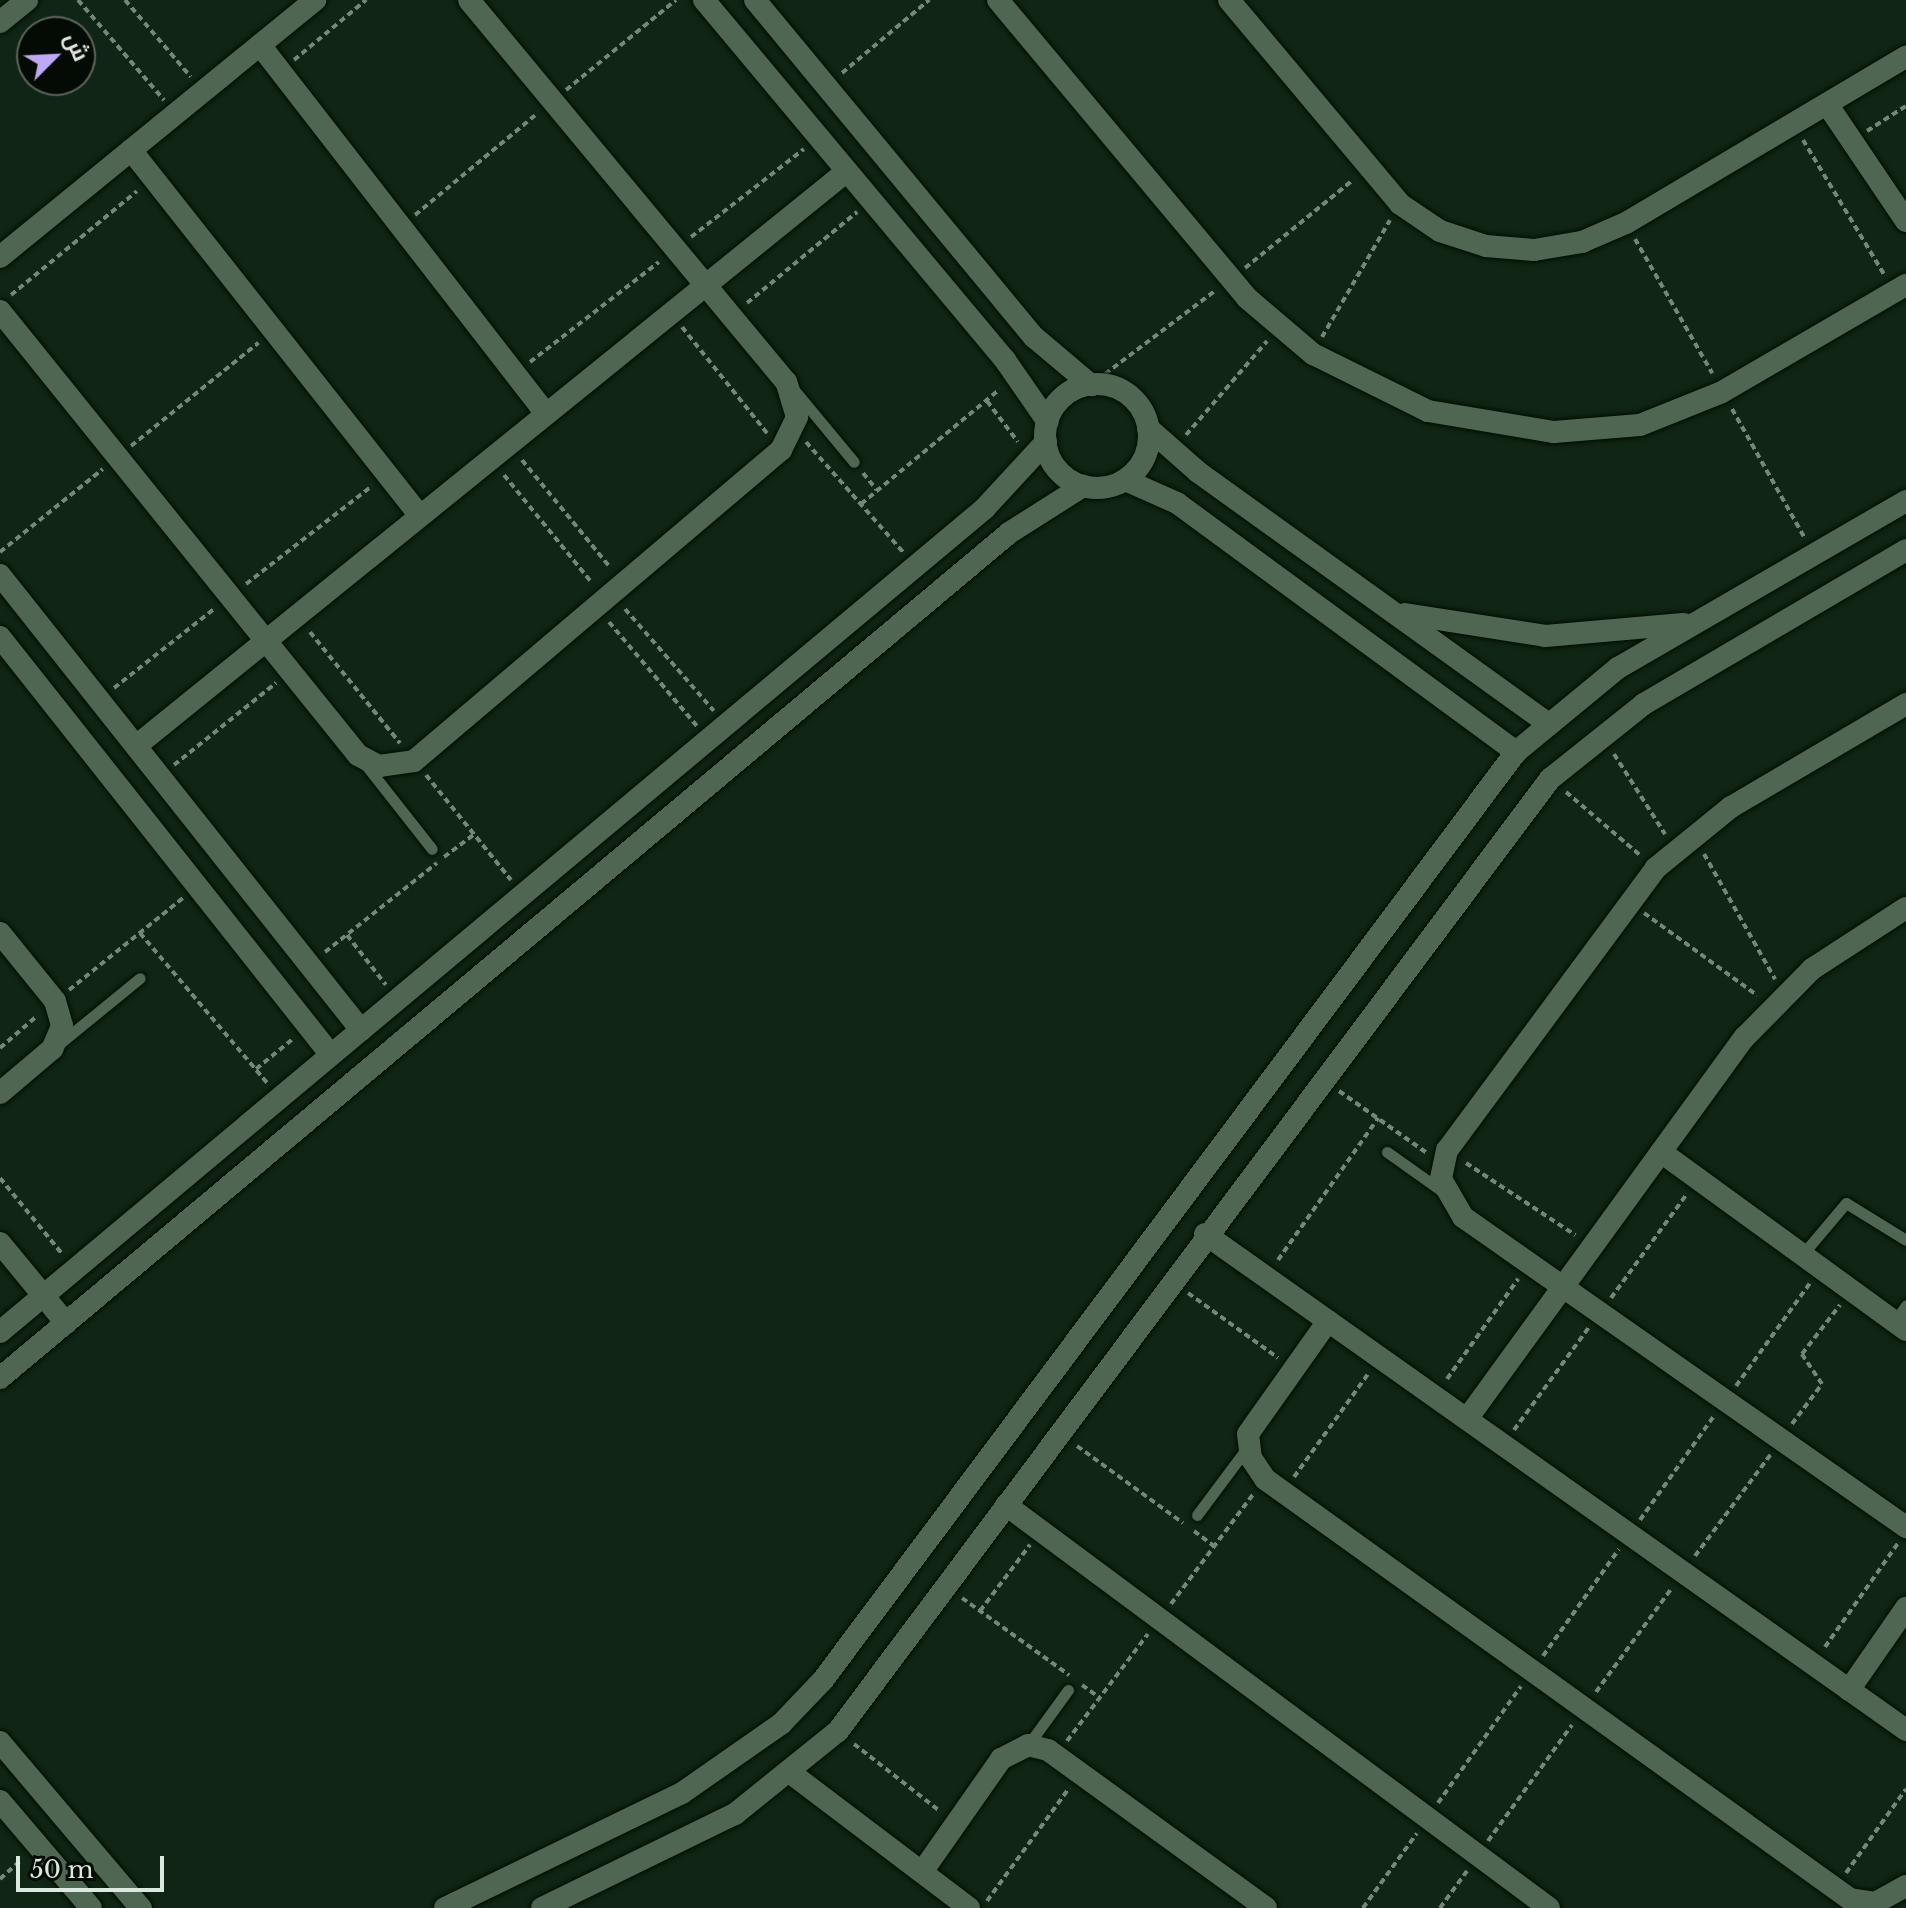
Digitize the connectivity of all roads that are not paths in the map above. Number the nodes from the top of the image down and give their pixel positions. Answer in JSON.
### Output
{"nodes":[{"id":1,"x":27,"y":0,"type":"edge"},
{"id":2,"x":315,"y":0,"type":"edge"},
{"id":3,"x":469,"y":0,"type":"edge"},
{"id":4,"x":704,"y":0,"type":"edge"},
{"id":5,"x":755,"y":0,"type":"edge"},
{"id":6,"x":998,"y":0,"type":"edge"},
{"id":7,"x":1229,"y":0,"type":"edge"},
{"id":8,"x":0,"y":22,"type":"edge"},
{"id":9,"x":260,"y":45,"type":"junction"},
{"id":10,"x":1906,"y":57,"type":"edge"},
{"id":11,"x":1827,"y":104,"type":"junction"},
{"id":12,"x":131,"y":150,"type":"junction"},
{"id":13,"x":847,"y":171,"type":"junction"},
{"id":14,"x":1906,"y":221,"type":"edge"},
{"id":15,"x":0,"y":257,"type":"edge"},
{"id":16,"x":706,"y":285,"type":"junction"},
{"id":17,"x":1900,"y":288,"type":"edge"},
{"id":18,"x":0,"y":311,"type":"edge"},
{"id":19,"x":786,"y":382,"type":"junction"},
{"id":20,"x":1091,"y":385,"type":"junction"},
{"id":21,"x":546,"y":414,"type":"junction"},
{"id":22,"x":1148,"y":428,"type":"junction"},
{"id":23,"x":1042,"y":441,"type":"junction"},
{"id":24,"x":854,"y":462,"type":"road end"},
{"id":25,"x":1125,"y":480,"type":"junction"},
{"id":26,"x":1083,"y":486,"type":"junction"},
{"id":27,"x":1906,"y":501,"type":"edge"},
{"id":28,"x":420,"y":516,"type":"junction"},
{"id":29,"x":1906,"y":550,"type":"edge"},
{"id":30,"x":0,"y":575,"type":"edge"},
{"id":31,"x":1390,"y":610,"type":"junction"},
{"id":32,"x":1700,"y":621,"type":"junction"},
{"id":33,"x":0,"y":637,"type":"edge"},
{"id":34,"x":266,"y":641,"type":"junction"},
{"id":35,"x":1906,"y":704,"type":"edge"},
{"id":36,"x":1547,"y":723,"type":"junction"},
{"id":37,"x":136,"y":746,"type":"junction"},
{"id":38,"x":1516,"y":752,"type":"junction"},
{"id":39,"x":358,"y":755,"type":"junction"},
{"id":40,"x":432,"y":849,"type":"dead end"},
{"id":41,"x":1906,"y":908,"type":"edge"},
{"id":42,"x":0,"y":933,"type":"edge"},
{"id":43,"x":140,"y":978,"type":"dead end"},
{"id":44,"x":361,"y":1030,"type":"junction"},
{"id":45,"x":52,"y":1049,"type":"junction"},
{"id":46,"x":331,"y":1055,"type":"junction"},
{"id":47,"x":0,"y":1093,"type":"edge"},
{"id":48,"x":1387,"y":1152,"type":"dead end"},
{"id":49,"x":1661,"y":1152,"type":"junction"},
{"id":50,"x":1445,"y":1193,"type":"junction"},
{"id":51,"x":1205,"y":1234,"type":"junction"},
{"id":52,"x":1906,"y":1240,"type":"edge"},
{"id":53,"x":0,"y":1243,"type":"edge"},
{"id":54,"x":1811,"y":1261,"type":"junction"},
{"id":55,"x":1562,"y":1287,"type":"junction"},
{"id":56,"x":43,"y":1296,"type":"junction"},
{"id":57,"x":1902,"y":1319,"type":"edge"},
{"id":58,"x":1328,"y":1321,"type":"junction"},
{"id":59,"x":66,"y":1323,"type":"junction"},
{"id":60,"x":0,"y":1332,"type":"edge"},
{"id":61,"x":0,"y":1378,"type":"edge"},
{"id":62,"x":1467,"y":1419,"type":"junction"},
{"id":63,"x":1248,"y":1446,"type":"junction"},
{"id":64,"x":1006,"y":1505,"type":"junction"},
{"id":65,"x":1197,"y":1515,"type":"dead end"},
{"id":66,"x":1906,"y":1529,"type":"edge"},
{"id":67,"x":1906,"y":1608,"type":"edge"},
{"id":68,"x":1068,"y":1690,"type":"dead end"},
{"id":69,"x":1849,"y":1690,"type":"junction"},
{"id":70,"x":1906,"y":1730,"type":"edge"},
{"id":71,"x":0,"y":1742,"type":"edge"},
{"id":72,"x":1028,"y":1745,"type":"junction"},
{"id":73,"x":792,"y":1774,"type":"junction"},
{"id":74,"x":0,"y":1801,"type":"edge"},
{"id":75,"x":922,"y":1872,"type":"junction"},
{"id":76,"x":1906,"y":1886,"type":"edge"},
{"id":77,"x":1874,"y":1906,"type":"edge"},
{"id":78,"x":548,"y":1907,"type":"edge"},
{"id":79,"x":91,"y":1908,"type":"edge"},
{"id":80,"x":141,"y":1908,"type":"edge"},
{"id":81,"x":445,"y":1908,"type":"edge"},
{"id":82,"x":969,"y":1908,"type":"edge"},
{"id":83,"x":1266,"y":1908,"type":"edge"},
{"id":84,"x":1549,"y":1908,"type":"edge"}],
"edges":[{"from":1,"to":8,"type":"street"},
{"from":2,"to":9,"type":"street"},
{"from":3,"to":16,"type":"street"},
{"from":4,"to":13,"type":"street"},
{"from":5,"to":20,"type":"street"},
{"from":6,"to":17,"type":"street"},
{"from":7,"to":11,"type":"street"},
{"from":9,"to":12,"type":"street"},
{"from":9,"to":21,"type":"street"},
{"from":10,"to":11,"type":"street"},
{"from":11,"to":14,"type":"street"},
{"from":12,"to":15,"type":"street"},
{"from":12,"to":28,"type":"street"},
{"from":13,"to":16,"type":"street"},
{"from":13,"to":23,"type":"street"},
{"from":16,"to":19,"type":"street"},
{"from":16,"to":21,"type":"street"},
{"from":18,"to":34,"type":"street"},
{"from":19,"to":24,"type":"lane"},
{"from":19,"to":39,"type":"street"},
{"from":20,"to":22,"type":"street"},
{"from":20,"to":23,"type":"street"},
{"from":21,"to":28,"type":"street"},
{"from":22,"to":25,"type":"street"},
{"from":22,"to":31,"type":"street"},
{"from":23,"to":26,"type":"street"},
{"from":23,"to":44,"type":"street"},
{"from":25,"to":26,"type":"street"},
{"from":25,"to":38,"type":"street"},
{"from":26,"to":59,"type":"street"},
{"from":27,"to":32,"type":"street"},
{"from":28,"to":34,"type":"street"},
{"from":29,"to":51,"type":"street"},
{"from":30,"to":37,"type":"street"},
{"from":31,"to":32,"type":"street"},
{"from":31,"to":36,"type":"street"},
{"from":32,"to":36,"type":"street"},
{"from":33,"to":46,"type":"street"},
{"from":34,"to":37,"type":"street"},
{"from":34,"to":39,"type":"street"},
{"from":35,"to":50,"type":"street"},
{"from":36,"to":38,"type":"street"},
{"from":37,"to":44,"type":"street"},
{"from":38,"to":81,"type":"street"},
{"from":39,"to":40,"type":"lane"},
{"from":41,"to":49,"type":"street"},
{"from":42,"to":45,"type":"street"},
{"from":43,"to":45,"type":"lane"},
{"from":44,"to":46,"type":"street"},
{"from":45,"to":47,"type":"street"},
{"from":46,"to":56,"type":"street"},
{"from":48,"to":50,"type":"lane"},
{"from":49,"to":54,"type":"street"},
{"from":49,"to":55,"type":"street"},
{"from":50,"to":55,"type":"street"},
{"from":51,"to":58,"type":"street"},
{"from":51,"to":64,"type":"street"},
{"from":52,"to":54,"type":"lane"},
{"from":53,"to":56,"type":"street"},
{"from":54,"to":57,"type":"street"},
{"from":55,"to":62,"type":"street"},
{"from":55,"to":66,"type":"street"},
{"from":56,"to":59,"type":"street"},
{"from":56,"to":60,"type":"street"},
{"from":58,"to":62,"type":"street"},
{"from":58,"to":63,"type":"street"},
{"from":59,"to":61,"type":"street"},
{"from":62,"to":69,"type":"street"},
{"from":63,"to":65,"type":"lane"},
{"from":63,"to":77,"type":"street"},
{"from":64,"to":73,"type":"street"},
{"from":64,"to":84,"type":"street"},
{"from":67,"to":69,"type":"street"},
{"from":68,"to":72,"type":"lane"},
{"from":69,"to":70,"type":"street"},
{"from":71,"to":80,"type":"street"},
{"from":72,"to":75,"type":"street"},
{"from":72,"to":83,"type":"street"},
{"from":73,"to":75,"type":"street"},
{"from":73,"to":78,"type":"street"},
{"from":74,"to":79,"type":"street"},
{"from":75,"to":82,"type":"street"},
{"from":76,"to":77,"type":"street"}]}
